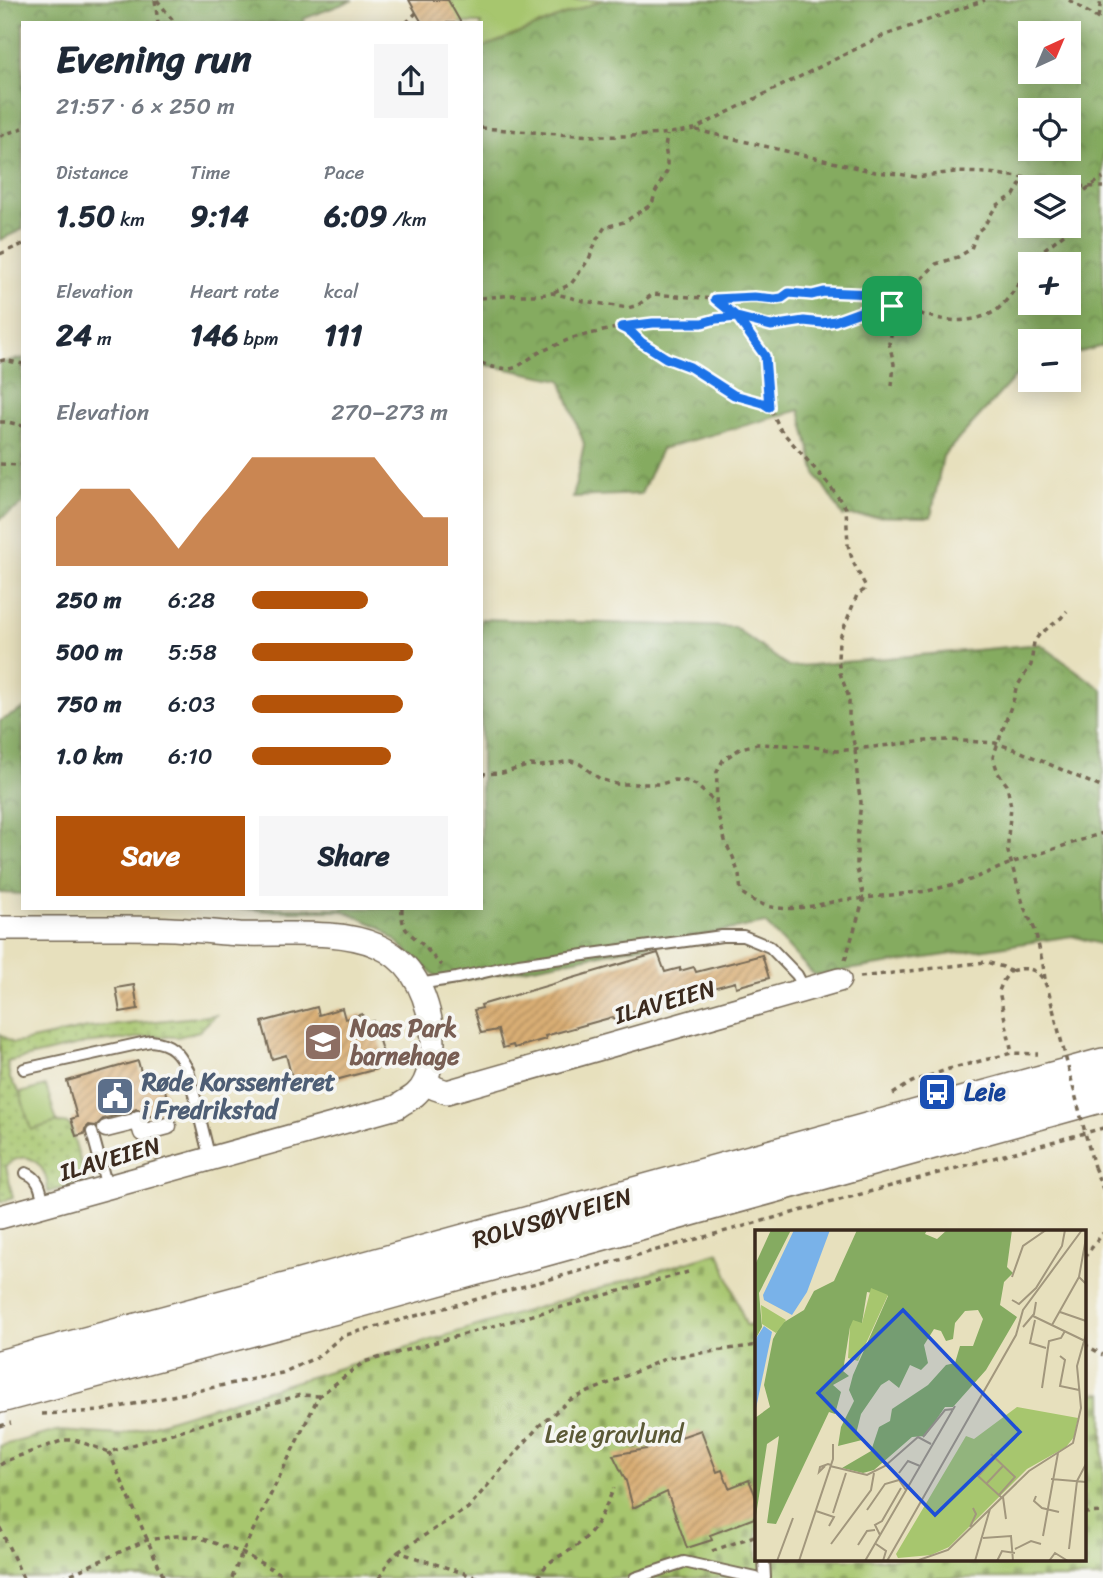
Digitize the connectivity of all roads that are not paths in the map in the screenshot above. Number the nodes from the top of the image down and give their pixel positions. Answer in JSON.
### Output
{"nodes":[{"id":1,"x":0,"y":928,"type":"edge"},
{"id":2,"x":839,"y":980,"type":"road end"},
{"id":3,"x":418,"y":984,"type":"junction"},
{"id":4,"x":805,"y":990,"type":"junction"},
{"id":5,"x":1103,"y":1066,"type":"edge"},
{"id":6,"x":24,"y":1069,"type":"dead end"},
{"id":7,"x":427,"y":1081,"type":"junction"},
{"id":8,"x":1103,"y":1094,"type":"edge"},
{"id":9,"x":168,"y":1126,"type":"dead end"},
{"id":10,"x":99,"y":1131,"type":"joint"},
{"id":11,"x":210,"y":1158,"type":"junction"},
{"id":12,"x":26,"y":1173,"type":"dead end"},
{"id":13,"x":107,"y":1187,"type":"junction"},
{"id":14,"x":44,"y":1205,"type":"junction"},
{"id":15,"x":0,"y":1217,"type":"edge"},
{"id":16,"x":0,"y":1368,"type":"edge"},
{"id":17,"x":10,"y":1407,"type":"edge"},
{"id":18,"x":764,"y":1560,"type":"edge"},
{"id":19,"x":635,"y":1578,"type":"edge"},
{"id":20,"x":757,"y":1578,"type":"edge"},
{"id":21,"x":765,"y":1578,"type":"edge"}],
"edges":[{"from":1,"to":3,"type":"street"},
{"from":2,"to":4,"type":"street","name":"ILAVEIEN"},
{"from":3,"to":4,"type":"lane"},
{"from":3,"to":7,"type":"street"},
{"from":4,"to":7,"type":"street","name":"ILAVEIEN"},
{"from":5,"to":16,"type":"main road","name":"ROLVSØYVEIEN"},
{"from":6,"to":11,"type":"lane"},
{"from":7,"to":11,"type":"street","name":"ILAVEIEN"},
{"from":8,"to":17,"type":"main road","name":"ROLVSØYVEIEN"},
{"from":9,"to":10,"type":"street"},
{"from":10,"to":13,"type":"lane"},
{"from":11,"to":13,"type":"street","name":"ILAVEIEN"},
{"from":12,"to":14,"type":"lane"},
{"from":13,"to":14,"type":"street","name":"ILAVEIEN"},
{"from":14,"to":15,"type":"street","name":"ILAVEIEN"},
{"from":18,"to":21,"type":"lane"},
{"from":19,"to":20,"type":"lane"}]}
